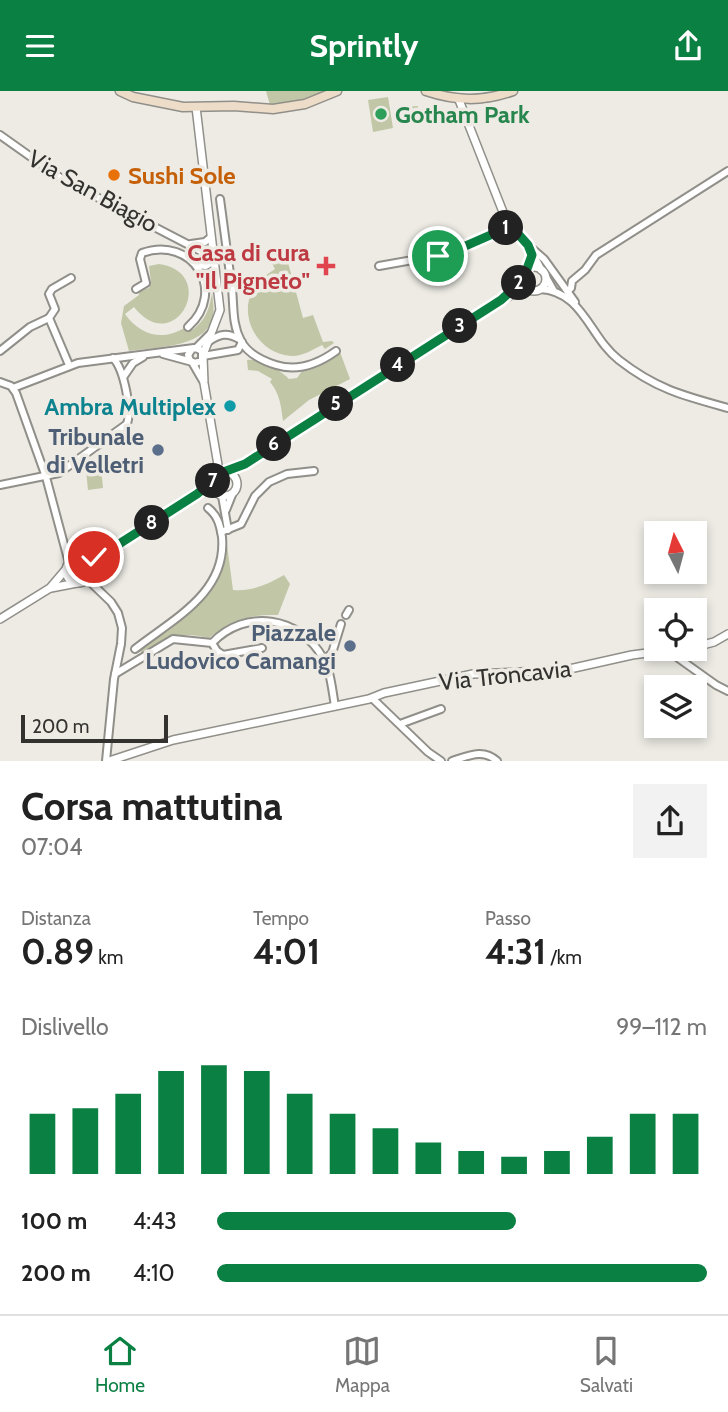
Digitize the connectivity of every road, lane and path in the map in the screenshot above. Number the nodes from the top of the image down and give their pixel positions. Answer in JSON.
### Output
{"nodes":[{"id":1,"x":120,"y":91,"type":"edge"},
{"id":2,"x":337,"y":91,"type":"edge"},
{"id":3,"x":426,"y":91,"type":"edge"},
{"id":4,"x":513,"y":91,"type":"edge"},
{"id":5,"x":459,"y":100,"type":"junction"},
{"id":6,"x":196,"y":107,"type":"junction"},
{"id":7,"x":0,"y":135,"type":"edge"},
{"id":8,"x":728,"y":171,"type":"edge"},
{"id":9,"x":220,"y":199,"type":"dead end"},
{"id":10,"x":222,"y":216,"type":"junction"},
{"id":11,"x":209,"y":218,"type":"junction"},
{"id":12,"x":511,"y":226,"type":"junction"},
{"id":13,"x":211,"y":237,"type":"junction"},
{"id":14,"x":189,"y":244,"type":"junction"},
{"id":15,"x":528,"y":245,"type":"junction"},
{"id":16,"x":532,"y":255,"type":"junction"},
{"id":17,"x":214,"y":259,"type":"junction"},
{"id":18,"x":196,"y":265,"type":"junction"},
{"id":19,"x":379,"y":267,"type":"dead end"},
{"id":20,"x":541,"y":269,"type":"junction"},
{"id":21,"x":203,"y":277,"type":"junction"},
{"id":22,"x":546,"y":277,"type":"junction"},
{"id":23,"x":71,"y":278,"type":"dead end"},
{"id":24,"x":216,"y":279,"type":"junction"},
{"id":25,"x":525,"y":280,"type":"junction"},
{"id":26,"x":135,"y":289,"type":"dead end"},
{"id":27,"x":540,"y":289,"type":"junction"},
{"id":28,"x":554,"y":291,"type":"junction"},
{"id":29,"x":568,"y":291,"type":"junction"},
{"id":30,"x":233,"y":299,"type":"junction"},
{"id":31,"x":219,"y":300,"type":"junction"},
{"id":32,"x":578,"y":306,"type":"junction"},
{"id":33,"x":233,"y":309,"type":"junction"},
{"id":34,"x":220,"y":310,"type":"junction"},
{"id":35,"x":50,"y":318,"type":"junction"},
{"id":36,"x":188,"y":327,"type":"dead end"},
{"id":37,"x":212,"y":331,"type":"junction"},
{"id":38,"x":241,"y":341,"type":"junction"},
{"id":39,"x":208,"y":342,"type":"junction"},
{"id":40,"x":195,"y":348,"type":"junction"},
{"id":41,"x":0,"y":351,"type":"edge"},
{"id":42,"x":336,"y":351,"type":"dead end"},
{"id":43,"x":154,"y":353,"type":"junction"},
{"id":44,"x":203,"y":356,"type":"junction"},
{"id":45,"x":113,"y":358,"type":"junction"},
{"id":46,"x":191,"y":361,"type":"junction"},
{"id":47,"x":69,"y":365,"type":"junction"},
{"id":48,"x":123,"y":377,"type":"junction"},
{"id":49,"x":0,"y":382,"type":"edge"},
{"id":50,"x":204,"y":383,"type":"junction"},
{"id":51,"x":13,"y":388,"type":"junction"},
{"id":52,"x":728,"y":408,"type":"edge"},
{"id":53,"x":245,"y":464,"type":"junction"},
{"id":54,"x":218,"y":465,"type":"junction"},
{"id":55,"x":314,"y":471,"type":"dead end"},
{"id":56,"x":226,"y":472,"type":"junction"},
{"id":57,"x":46,"y":477,"type":"junction"},
{"id":58,"x":214,"y":479,"type":"junction"},
{"id":59,"x":237,"y":481,"type":"junction"},
{"id":60,"x":0,"y":485,"type":"edge"},
{"id":61,"x":197,"y":494,"type":"junction"},
{"id":62,"x":220,"y":495,"type":"junction"},
{"id":63,"x":232,"y":495,"type":"junction"},
{"id":64,"x":208,"y":508,"type":"dead end"},
{"id":65,"x":225,"y":511,"type":"junction"},
{"id":66,"x":225,"y":531,"type":"junction"},
{"id":67,"x":105,"y":553,"type":"junction"},
{"id":68,"x":79,"y":560,"type":"junction"},
{"id":69,"x":68,"y":566,"type":"junction"},
{"id":70,"x":89,"y":567,"type":"junction"},
{"id":71,"x":83,"y":581,"type":"junction"},
{"id":72,"x":50,"y":588,"type":"junction"},
{"id":73,"x":2,"y":617,"type":"edge"},
{"id":74,"x":341,"y":624,"type":"dead end"},
{"id":75,"x":728,"y":634,"type":"edge"},
{"id":76,"x":212,"y":643,"type":"junction"},
{"id":77,"x":707,"y":644,"type":"edge"},
{"id":78,"x":262,"y":648,"type":"dead end"},
{"id":79,"x":135,"y":649,"type":"dead end"},
{"id":80,"x":644,"y":654,"type":"edge"},
{"id":81,"x":324,"y":660,"type":"junction"},
{"id":82,"x":682,"y":661,"type":"edge"},
{"id":83,"x":115,"y":674,"type":"junction"},
{"id":84,"x":728,"y":691,"type":"edge"},
{"id":85,"x":372,"y":698,"type":"junction"},
{"id":86,"x":335,"y":706,"type":"junction"},
{"id":87,"x":441,"y":709,"type":"dead end"},
{"id":88,"x":400,"y":725,"type":"junction"},
{"id":89,"x":107,"y":761,"type":"edge"},
{"id":90,"x":441,"y":761,"type":"edge"},
{"id":91,"x":452,"y":761,"type":"edge"},
{"id":92,"x":497,"y":761,"type":"edge"}],
"edges":[{"from":1,"to":6,"type":"main road"},
{"from":2,"to":6,"type":"main road"},
{"from":3,"to":5,"type":"main road"},
{"from":4,"to":5,"type":"main road"},
{"from":5,"to":12,"type":"street"},
{"from":6,"to":11,"type":"street"},
{"from":7,"to":14,"type":"street","name":"Via San Biagio"},
{"from":8,"to":29,"type":"street"},
{"from":9,"to":10,"type":"street"},
{"from":10,"to":11,"type":"street"},
{"from":10,"to":30,"type":"street"},
{"from":11,"to":13,"type":"street"},
{"from":12,"to":15,"type":"street"},
{"from":12,"to":19,"type":"street"},
{"from":13,"to":14,"type":"street"},
{"from":13,"to":17,"type":"street"},
{"from":14,"to":17,"type":"street","name":"Via San Biagio"},
{"from":15,"to":16,"type":"street"},
{"from":15,"to":29,"type":"street"},
{"from":16,"to":20,"type":"street"},
{"from":16,"to":25,"type":"street"},
{"from":17,"to":18,"type":"street"},
{"from":17,"to":24,"type":"street"},
{"from":18,"to":21,"type":"street"},
{"from":18,"to":26,"type":"street"},
{"from":20,"to":22,"type":"street"},
{"from":20,"to":25,"type":"street"},
{"from":21,"to":24,"type":"street"},
{"from":21,"to":36,"type":"street"},
{"from":22,"to":27,"type":"street"},
{"from":22,"to":28,"type":"street"},
{"from":23,"to":35,"type":"street"},
{"from":24,"to":31,"type":"street"},
{"from":25,"to":27,"type":"street"},
{"from":25,"to":53,"type":"street"},
{"from":27,"to":28,"type":"street"},
{"from":28,"to":32,"type":"street"},
{"from":29,"to":32,"type":"street"},
{"from":30,"to":31,"type":"street"},
{"from":30,"to":33,"type":"street"},
{"from":31,"to":34,"type":"street"},
{"from":32,"to":52,"type":"street"},
{"from":33,"to":34,"type":"street"},
{"from":33,"to":38,"type":"street"},
{"from":34,"to":37,"type":"street"},
{"from":35,"to":41,"type":"street"},
{"from":35,"to":47,"type":"street"},
{"from":37,"to":39,"type":"street"},
{"from":37,"to":40,"type":"street"},
{"from":38,"to":39,"type":"street"},
{"from":38,"to":42,"type":"street"},
{"from":38,"to":44,"type":"street"},
{"from":39,"to":44,"type":"street"},
{"from":40,"to":43,"type":"street"},
{"from":40,"to":44,"type":"street"},
{"from":40,"to":46,"type":"street"},
{"from":43,"to":45,"type":"street"},
{"from":43,"to":46,"type":"street"},
{"from":43,"to":48,"type":"street"},
{"from":44,"to":46,"type":"street"},
{"from":44,"to":50,"type":"street"},
{"from":45,"to":47,"type":"street"},
{"from":45,"to":48,"type":"street"},
{"from":46,"to":50,"type":"street"},
{"from":47,"to":51,"type":"street"},
{"from":48,"to":57,"type":"street"},
{"from":49,"to":51,"type":"street"},
{"from":50,"to":54,"type":"street"},
{"from":51,"to":57,"type":"street"},
{"from":53,"to":56,"type":"street"},
{"from":53,"to":59,"type":"street"},
{"from":54,"to":56,"type":"street"},
{"from":54,"to":58,"type":"street"},
{"from":55,"to":66,"type":"street"},
{"from":56,"to":58,"type":"street"},
{"from":56,"to":59,"type":"street"},
{"from":57,"to":60,"type":"street"},
{"from":57,"to":69,"type":"street"},
{"from":58,"to":61,"type":"street"},
{"from":58,"to":62,"type":"street"},
{"from":59,"to":63,"type":"street"},
{"from":61,"to":62,"type":"street"},
{"from":61,"to":67,"type":"street"},
{"from":62,"to":63,"type":"street"},
{"from":62,"to":65,"type":"street"},
{"from":63,"to":65,"type":"street"},
{"from":64,"to":66,"type":"street"},
{"from":65,"to":66,"type":"street"},
{"from":66,"to":79,"type":"street"},
{"from":67,"to":68,"type":"street"},
{"from":67,"to":70,"type":"street"},
{"from":68,"to":69,"type":"street"},
{"from":68,"to":70,"type":"street"},
{"from":69,"to":71,"type":"street"},
{"from":69,"to":72,"type":"street"},
{"from":70,"to":71,"type":"street"},
{"from":71,"to":72,"type":"street"},
{"from":71,"to":83,"type":"street"},
{"from":72,"to":73,"type":"street"},
{"from":74,"to":81,"type":"street"},
{"from":75,"to":77,"type":"street"},
{"from":76,"to":78,"type":"street"},
{"from":76,"to":81,"type":"street"},
{"from":76,"to":83,"type":"street"},
{"from":80,"to":85,"type":"street","name":"Via Troncavia"},
{"from":81,"to":86,"type":"street"},
{"from":82,"to":84,"type":"street"},
{"from":83,"to":89,"type":"street"},
{"from":85,"to":86,"type":"street","name":"Via Troncavia"},
{"from":85,"to":88,"type":"street"},
{"from":86,"to":89,"type":"street","name":"Via Troncavia"},
{"from":87,"to":88,"type":"street"},
{"from":88,"to":90,"type":"street"},
{"from":91,"to":92,"type":"street"}]}
